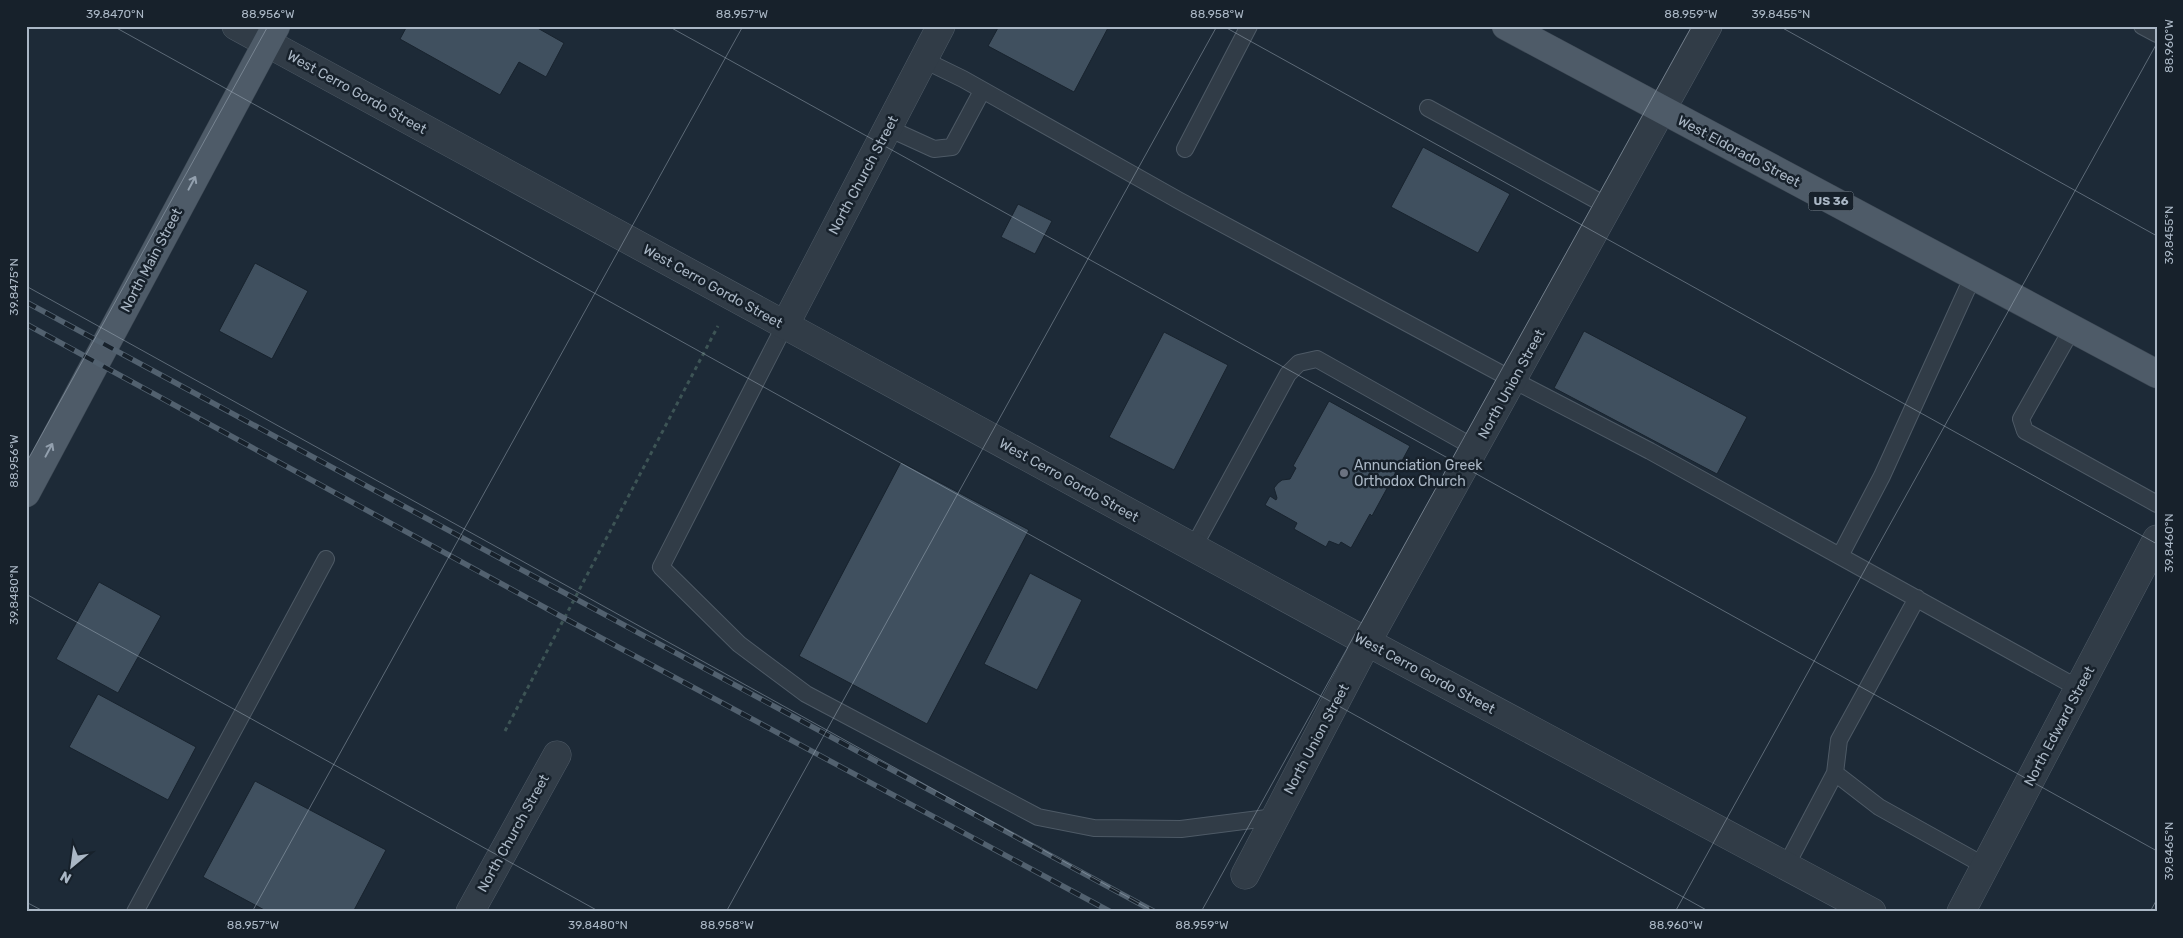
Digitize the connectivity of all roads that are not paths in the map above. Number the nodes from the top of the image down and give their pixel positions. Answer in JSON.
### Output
{"nodes":[{"id":1,"x":236,"y":26,"type":"edge"},
{"id":2,"x":941,"y":26,"type":"edge"},
{"id":3,"x":1249,"y":26,"type":"edge"},
{"id":4,"x":1506,"y":26,"type":"edge"},
{"id":5,"x":1708,"y":26,"type":"edge"},
{"id":6,"x":2142,"y":26,"type":"edge"},
{"id":7,"x":2157,"y":34,"type":"edge"},
{"id":8,"x":272,"y":35,"type":"edge"},
{"id":9,"x":924,"y":60,"type":"junction"},
{"id":10,"x":982,"y":91,"type":"junction"},
{"id":11,"x":1428,"y":108,"type":"dead end"},
{"id":12,"x":1662,"y":110,"type":"junction"},
{"id":13,"x":888,"y":128,"type":"junction"},
{"id":14,"x":1185,"y":149,"type":"dead end"},
{"id":15,"x":1609,"y":207,"type":"junction"},
{"id":16,"x":1973,"y":276,"type":"junction"},
{"id":17,"x":785,"y":325,"type":"junction"},
{"id":18,"x":2072,"y":329,"type":"junction"},
{"id":19,"x":2157,"y":374,"type":"edge"},
{"id":20,"x":1513,"y":380,"type":"junction"},
{"id":21,"x":1475,"y":448,"type":"junction"},
{"id":22,"x":26,"y":493,"type":"edge"},
{"id":23,"x":2157,"y":504,"type":"edge"},
{"id":24,"x":2157,"y":539,"type":"edge"},
{"id":25,"x":1194,"y":548,"type":"junction"},
{"id":26,"x":1840,"y":556,"type":"junction"},
{"id":27,"x":326,"y":559,"type":"dead end"},
{"id":28,"x":1917,"y":598,"type":"junction"},
{"id":29,"x":1367,"y":642,"type":"junction"},
{"id":30,"x":2078,"y":688,"type":"junction"},
{"id":31,"x":557,"y":755,"type":"dead end"},
{"id":32,"x":1835,"y":773,"type":"junction"},
{"id":33,"x":1275,"y":817,"type":"junction"},
{"id":34,"x":1786,"y":866,"type":"junction"},
{"id":35,"x":1985,"y":866,"type":"junction"},
{"id":36,"x":1245,"y":875,"type":"dead end"},
{"id":37,"x":135,"y":912,"type":"edge"},
{"id":38,"x":470,"y":912,"type":"edge"},
{"id":39,"x":1872,"y":912,"type":"edge"},
{"id":40,"x":1961,"y":912,"type":"edge"}],
"edges":[{"from":1,"to":8,"type":"street","name":"West Cerro Gordo Street"},
{"from":2,"to":9,"type":"street","name":"North Church Street"},
{"from":3,"to":14,"type":"lane"},
{"from":4,"to":12,"type":"main road","name":"West Eldorado Street","number":"US 36"},
{"from":5,"to":12,"type":"street","name":"North Union Street"},
{"from":6,"to":7,"type":"lane"},
{"from":8,"to":17,"type":"street","name":"West Cerro Gordo Street"},
{"from":22,"to":8,"type":"main road","name":"North Main Street","one_way":true},
{"from":9,"to":10,"type":"lane"},
{"from":9,"to":13,"type":"street","name":"North Church Street"},
{"from":10,"to":13,"type":"lane"},
{"from":10,"to":20,"type":"lane"},
{"from":11,"to":15,"type":"lane"},
{"from":12,"to":15,"type":"street","name":"North Union Street"},
{"from":12,"to":16,"type":"main road","name":"West Eldorado Street","number":"US 36"},
{"from":13,"to":17,"type":"street","name":"North Church Street"},
{"from":15,"to":20,"type":"street","name":"North Union Street"},
{"from":16,"to":18,"type":"main road","name":"West Eldorado Street","number":"US 36"},
{"from":16,"to":26,"type":"lane"},
{"from":17,"to":25,"type":"street","name":"West Cerro Gordo Street"},
{"from":17,"to":33,"type":"lane"},
{"from":18,"to":19,"type":"main road","name":"West Eldorado Street","number":"US 36"},
{"from":18,"to":23,"type":"lane"},
{"from":20,"to":21,"type":"street","name":"North Union Street"},
{"from":20,"to":26,"type":"lane"},
{"from":21,"to":25,"type":"lane"},
{"from":21,"to":29,"type":"street","name":"North Union Street"},
{"from":24,"to":30,"type":"street","name":"North Edward Street"},
{"from":25,"to":29,"type":"street","name":"West Cerro Gordo Street"},
{"from":26,"to":28,"type":"lane"},
{"from":27,"to":37,"type":"lane"},
{"from":28,"to":30,"type":"lane"},
{"from":28,"to":32,"type":"lane"},
{"from":29,"to":33,"type":"street","name":"North Union Street"},
{"from":29,"to":34,"type":"street","name":"West Cerro Gordo Street"},
{"from":30,"to":35,"type":"street","name":"North Edward Street"},
{"from":31,"to":38,"type":"street","name":"North Church Street"},
{"from":32,"to":34,"type":"lane"},
{"from":32,"to":35,"type":"lane"},
{"from":33,"to":36,"type":"street","name":"North Union Street"},
{"from":34,"to":39,"type":"street","name":"West Cerro Gordo Street"},
{"from":35,"to":40,"type":"street","name":"North Edward Street"}]}
